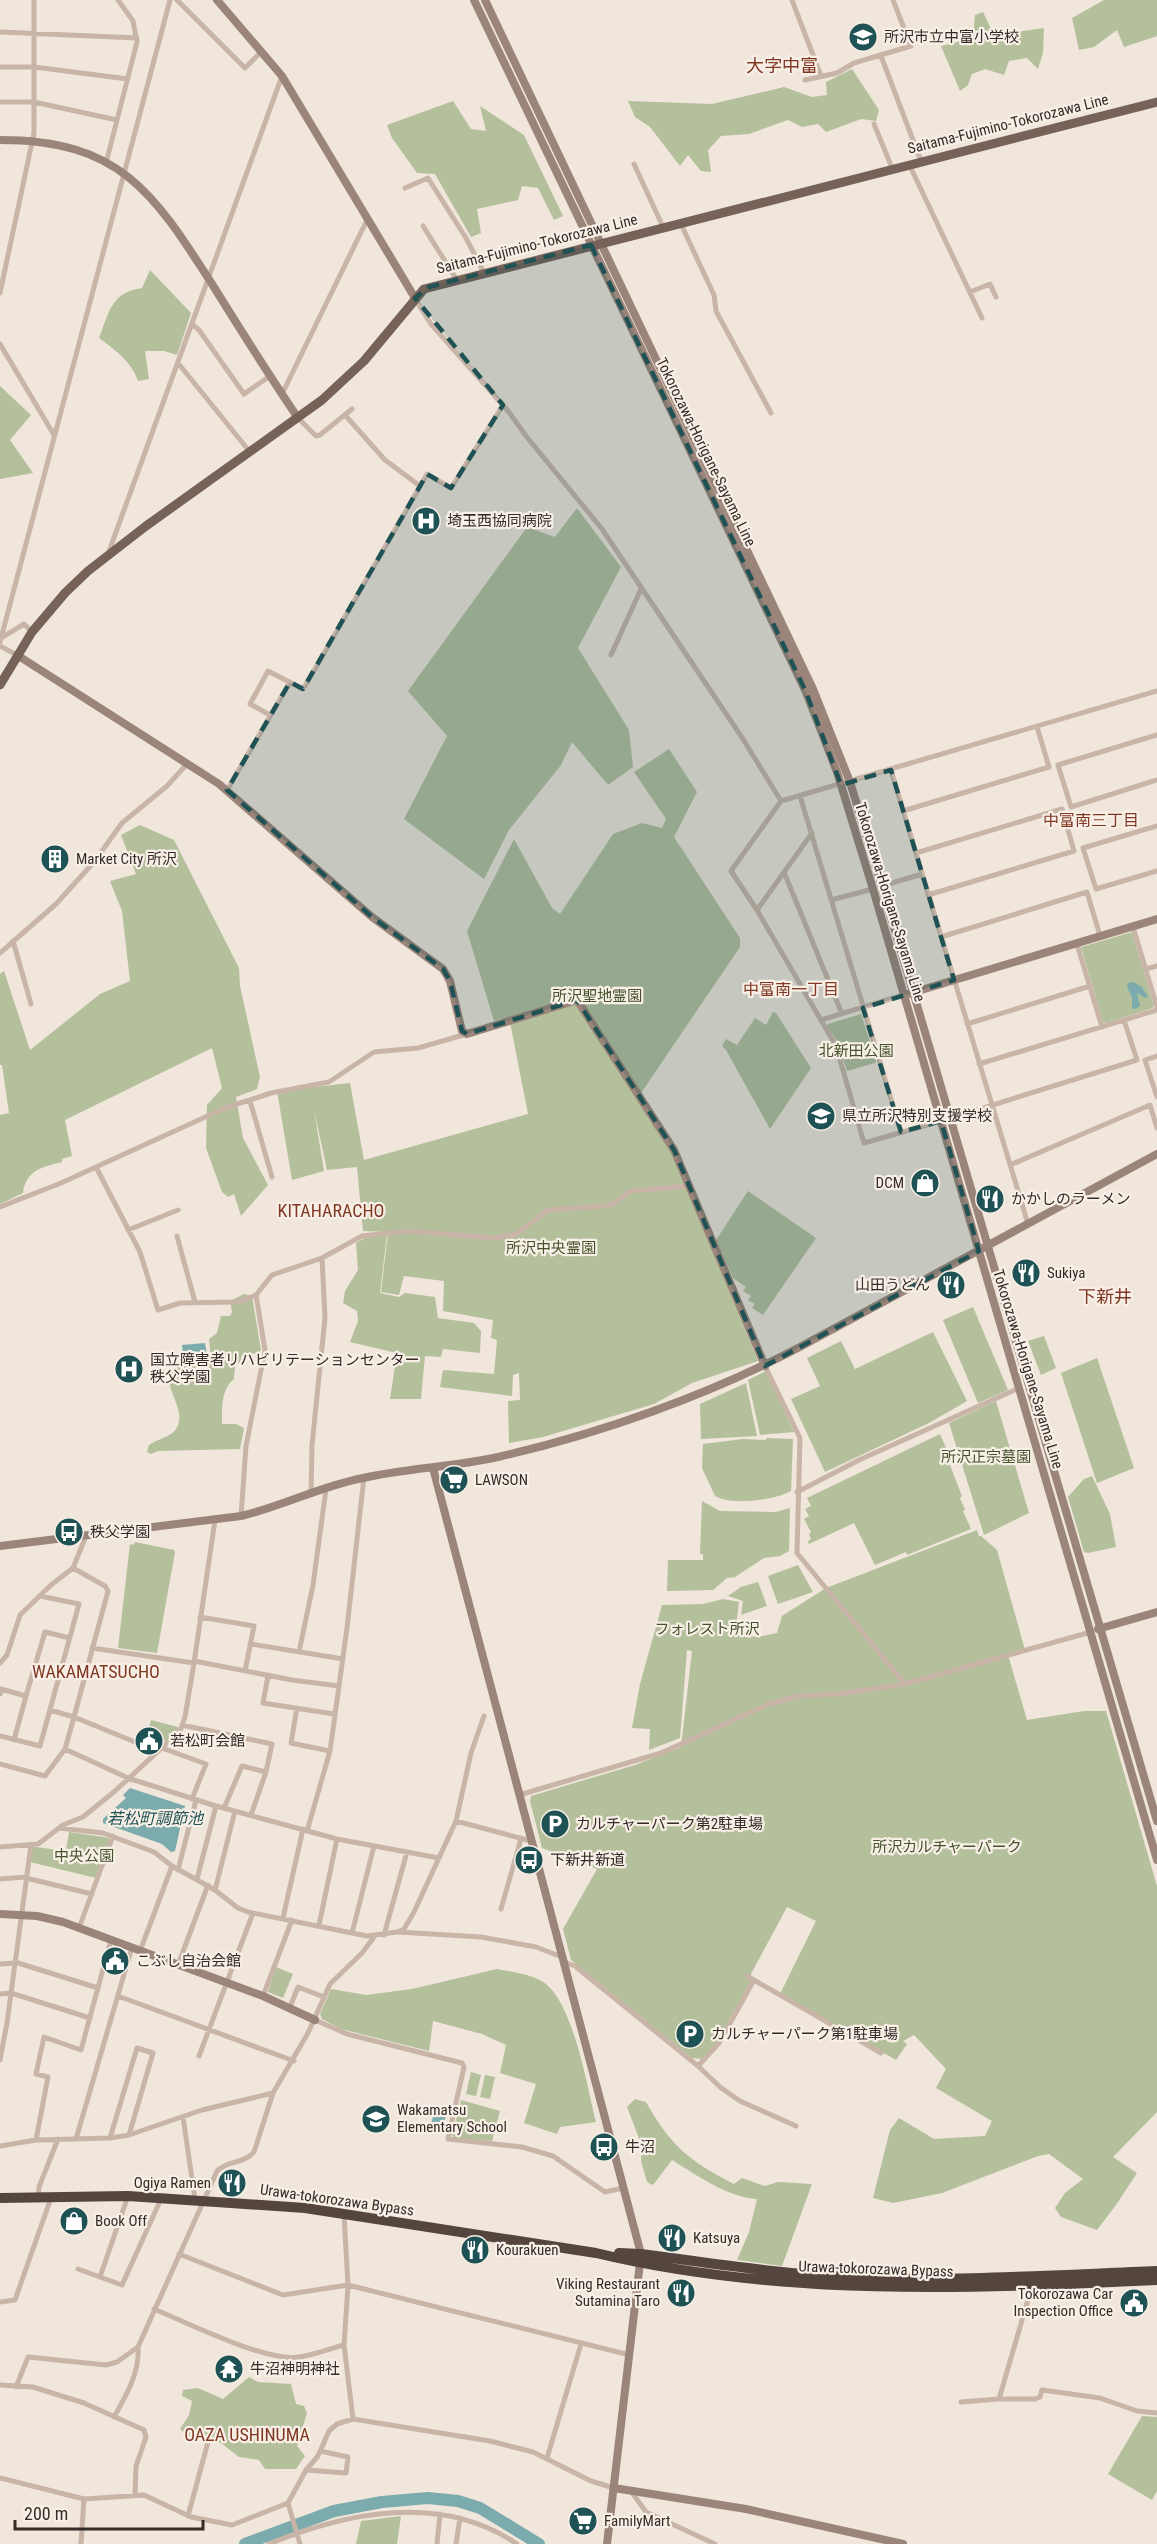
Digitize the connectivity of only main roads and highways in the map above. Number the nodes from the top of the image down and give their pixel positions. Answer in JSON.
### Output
{"nodes":[{"id":1,"x":1157,"y":102,"type":"edge"},
{"id":2,"x":0,"y":685,"type":"edge"},
{"id":3,"x":0,"y":2198,"type":"edge"},
{"id":4,"x":641,"y":2259,"type":"junction"},
{"id":5,"x":1157,"y":2271,"type":"edge"},
{"id":6,"x":1157,"y":2280,"type":"edge"}],
"edges":[{"from":1,"to":2,"type":"main road","name":"Saitama-Fujimino-Tokorozawa Line"},
{"from":3,"to":4,"type":"highway","name":"Urawa-tokorozawa Bypass"},
{"from":4,"to":5,"type":"highway","name":"Urawa-tokorozawa Bypass"},
{"from":4,"to":6,"type":"highway","name":"Urawa-tokorozawa Bypass"}]}
